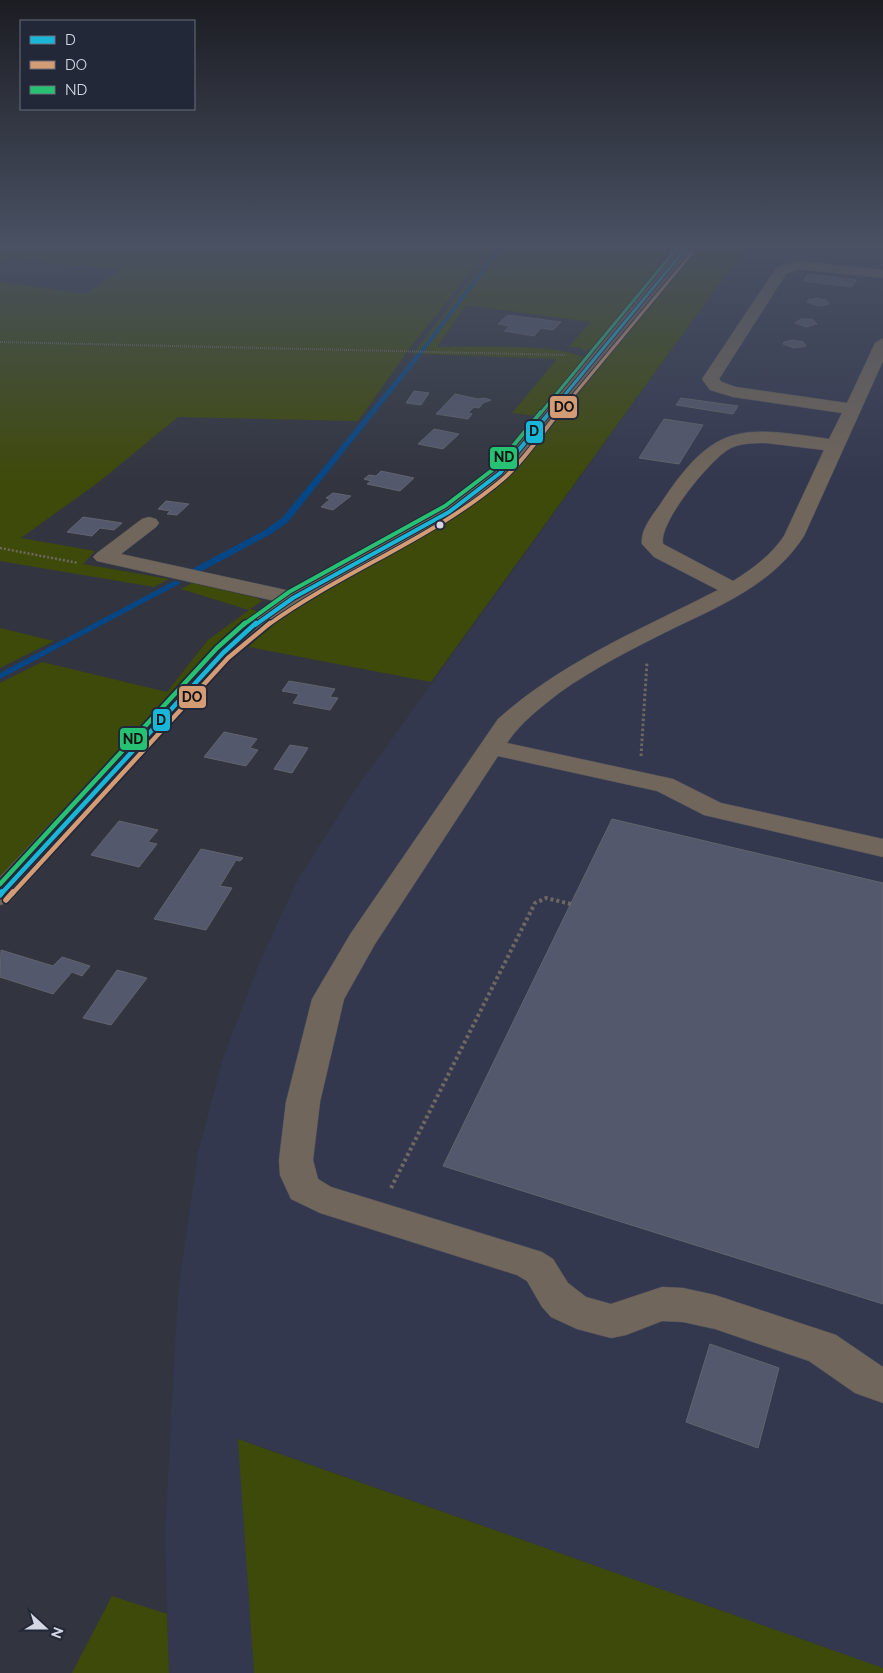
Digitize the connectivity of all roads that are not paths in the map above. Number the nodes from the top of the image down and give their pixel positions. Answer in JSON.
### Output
{"nodes":[{"id":1,"x":621,"y":326,"type":"edge"},
{"id":2,"x":745,"y":326,"type":"edge"},
{"id":3,"x":883,"y":343,"type":"edge"},
{"id":4,"x":853,"y":408,"type":"junction"},
{"id":5,"x":836,"y":446,"type":"junction"},
{"id":6,"x":149,"y":523,"type":"dead end"},
{"id":7,"x":733,"y":589,"type":"junction"},
{"id":8,"x":293,"y":598,"type":"junction"},
{"id":9,"x":492,"y":746,"type":"junction"},
{"id":10,"x":883,"y":848,"type":"edge"},
{"id":11,"x":0,"y":895,"type":"edge"},
{"id":12,"x":883,"y":1384,"type":"edge"}],
"edges":[{"from":1,"to":8,"type":"street"},
{"from":2,"to":4,"type":"street"},
{"from":3,"to":4,"type":"street"},
{"from":4,"to":5,"type":"street"},
{"from":5,"to":7,"type":"street"},
{"from":5,"to":7,"type":"street"},
{"from":6,"to":8,"type":"street"},
{"from":7,"to":9,"type":"street"},
{"from":8,"to":11,"type":"street"},
{"from":9,"to":10,"type":"street"},
{"from":9,"to":12,"type":"street"}]}
